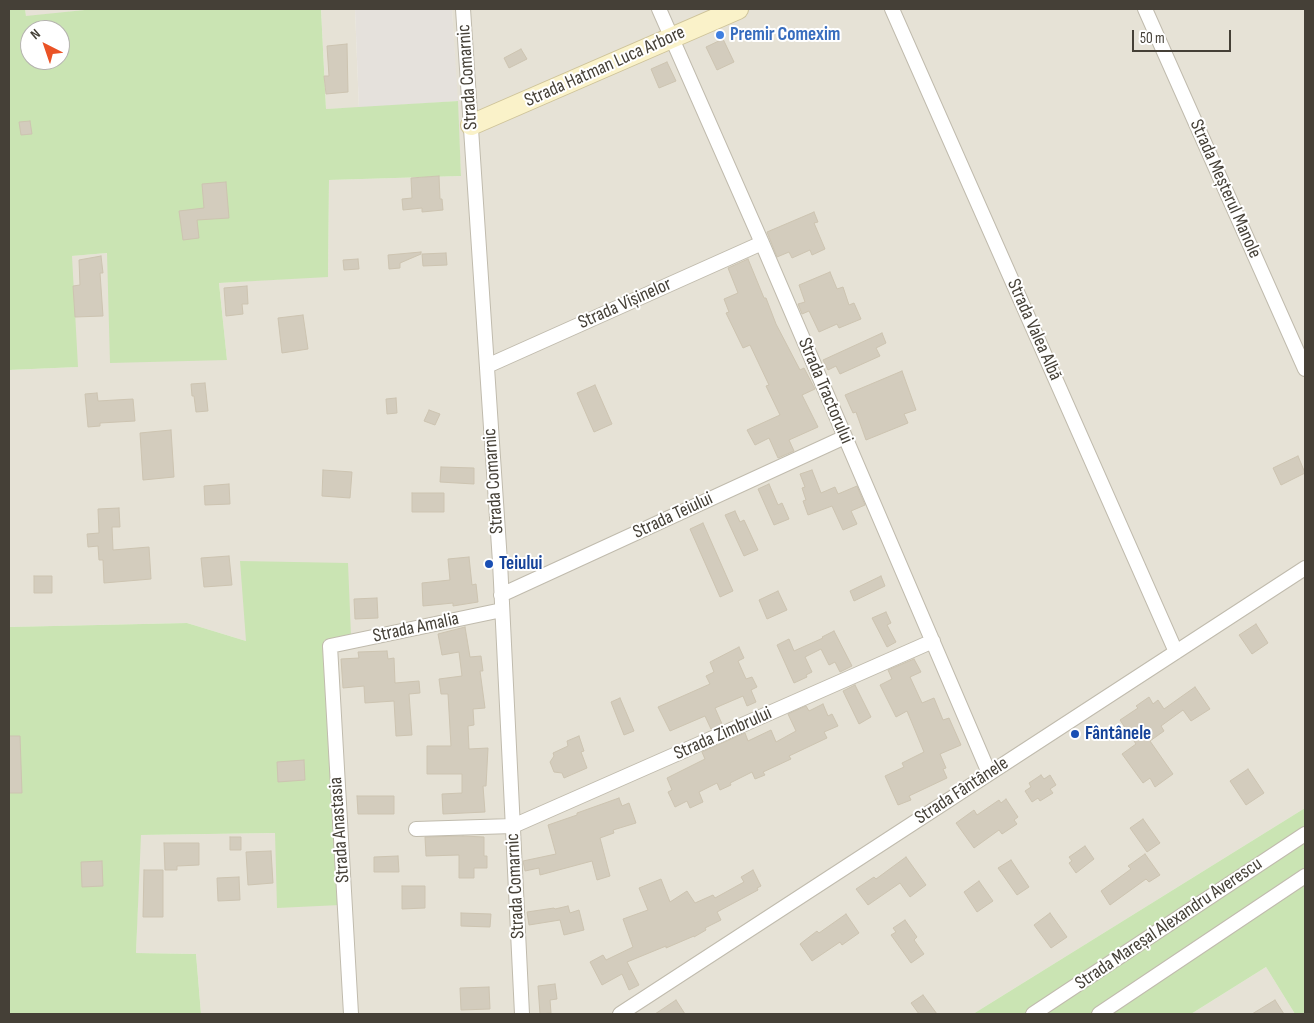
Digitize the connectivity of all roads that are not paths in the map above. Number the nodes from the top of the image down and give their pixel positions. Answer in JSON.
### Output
{"nodes":[{"id":1,"x":463,"y":9,"type":"edge"},
{"id":2,"x":659,"y":9,"type":"edge"},
{"id":3,"x":738,"y":9,"type":"edge"},
{"id":4,"x":892,"y":9,"type":"edge"},
{"id":5,"x":1145,"y":9,"type":"edge"},
{"id":6,"x":672,"y":38,"type":"junction"},
{"id":7,"x":471,"y":125,"type":"junction"},
{"id":8,"x":762,"y":243,"type":"junction"},
{"id":9,"x":487,"y":366,"type":"junction"},
{"id":10,"x":1305,"y":369,"type":"edge"},
{"id":11,"x":845,"y":437,"type":"junction"},
{"id":12,"x":1305,"y":568,"type":"edge"},
{"id":13,"x":501,"y":595,"type":"junction"},
{"id":14,"x":502,"y":610,"type":"junction"},
{"id":15,"x":933,"y":641,"type":"junction"},
{"id":16,"x":330,"y":646,"type":"joint"},
{"id":17,"x":1176,"y":652,"type":"junction"},
{"id":18,"x":989,"y":773,"type":"junction"},
{"id":19,"x":513,"y":826,"type":"junction"},
{"id":20,"x":416,"y":829,"type":"dead end"},
{"id":21,"x":1305,"y":834,"type":"edge"},
{"id":22,"x":1305,"y":876,"type":"edge"},
{"id":23,"x":628,"y":1012,"type":"edge"},
{"id":24,"x":1102,"y":1013,"type":"edge"},
{"id":25,"x":351,"y":1014,"type":"edge"},
{"id":26,"x":522,"y":1014,"type":"edge"},
{"id":27,"x":1033,"y":1014,"type":"edge"}],
"edges":[{"from":1,"to":7,"type":"street","name":"Strada Comarnic"},
{"from":2,"to":6,"type":"street","name":"Strada Tractorului"},
{"from":3,"to":6,"type":"street","name":"Strada Hatman Luca Arbore"},
{"from":4,"to":17,"type":"street","name":"Strada Valea Albă"},
{"from":5,"to":10,"type":"street","name":"Strada Meșterul Manole"},
{"from":6,"to":7,"type":"street","name":"Strada Hatman Luca Arbore"},
{"from":6,"to":8,"type":"street","name":"Strada Tractorului"},
{"from":7,"to":9,"type":"street","name":"Strada Comarnic"},
{"from":8,"to":9,"type":"street","name":"Strada Vișinelor"},
{"from":8,"to":11,"type":"street","name":"Strada Tractorului"},
{"from":9,"to":13,"type":"street","name":"Strada Comarnic"},
{"from":11,"to":13,"type":"street","name":"Strada Teiului"},
{"from":11,"to":15,"type":"street","name":"Strada Tractorului"},
{"from":12,"to":17,"type":"street","name":"Strada Fântânele"},
{"from":13,"to":14,"type":"street","name":"Strada Comarnic"},
{"from":14,"to":16,"type":"street","name":"Strada Amalia"},
{"from":14,"to":19,"type":"street","name":"Strada Comarnic"},
{"from":15,"to":18,"type":"street","name":"Strada Tractorului"},
{"from":15,"to":19,"type":"street","name":"Strada Zimbrului"},
{"from":16,"to":25,"type":"street","name":"Strada Anastasia"},
{"from":17,"to":18,"type":"street","name":"Strada Fântânele"},
{"from":18,"to":23,"type":"street","name":"Strada Fântânele"},
{"from":19,"to":20,"type":"street"},
{"from":19,"to":26,"type":"street","name":"Strada Comarnic"},
{"from":21,"to":27,"type":"street","name":"Strada Mareșal Alexandru Averescu"},
{"from":22,"to":24,"type":"street","name":"Strada Mareșal Alexandru Averescu"}]}
